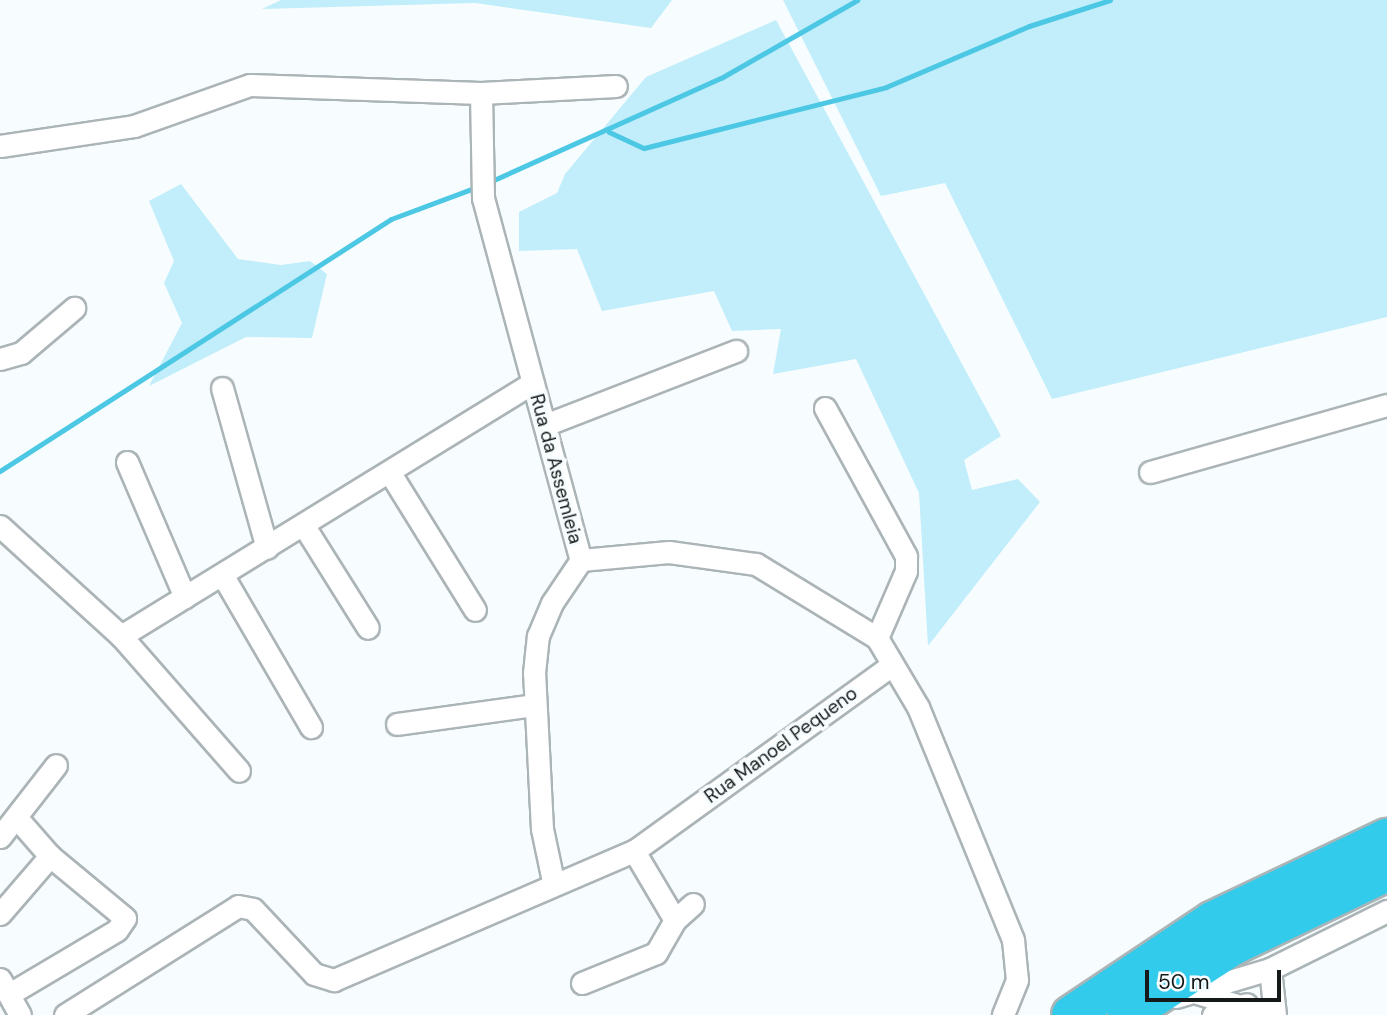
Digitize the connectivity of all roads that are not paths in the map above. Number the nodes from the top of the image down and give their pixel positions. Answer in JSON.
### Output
{"nodes":[{"id":1,"x":616,"y":86,"type":"dead end"},
{"id":2,"x":481,"y":93,"type":"junction"},
{"id":3,"x":0,"y":146,"type":"edge"},
{"id":4,"x":74,"y":308,"type":"dead end"},
{"id":5,"x":736,"y":351,"type":"dead end"},
{"id":6,"x":0,"y":359,"type":"edge"},
{"id":7,"x":533,"y":383,"type":"junction"},
{"id":8,"x":222,"y":388,"type":"dead end"},
{"id":9,"x":1387,"y":405,"type":"edge"},
{"id":10,"x":825,"y":408,"type":"dead end"},
{"id":11,"x":545,"y":425,"type":"junction"},
{"id":12,"x":127,"y":462,"type":"dead end"},
{"id":13,"x":1150,"y":472,"type":"dead end"},
{"id":14,"x":390,"y":473,"type":"junction"},
{"id":15,"x":0,"y":526,"type":"edge"},
{"id":16,"x":304,"y":526,"type":"junction"},
{"id":17,"x":267,"y":548,"type":"junction"},
{"id":18,"x":581,"y":560,"type":"junction"},
{"id":19,"x":223,"y":576,"type":"junction"},
{"id":20,"x":185,"y":597,"type":"junction"},
{"id":21,"x":475,"y":610,"type":"dead end"},
{"id":22,"x":368,"y":628,"type":"dead end"},
{"id":23,"x":121,"y":636,"type":"junction"},
{"id":24,"x":877,"y":638,"type":"junction"},
{"id":25,"x":892,"y":665,"type":"junction"},
{"id":26,"x":534,"y":705,"type":"junction"},
{"id":27,"x":397,"y":724,"type":"dead end"},
{"id":28,"x":311,"y":727,"type":"dead end"},
{"id":29,"x":56,"y":765,"type":"dead end"},
{"id":30,"x":239,"y":771,"type":"dead end"},
{"id":31,"x":17,"y":818,"type":"junction"},
{"id":32,"x":0,"y":837,"type":"edge"},
{"id":33,"x":1387,"y":838,"type":"edge"},
{"id":34,"x":634,"y":850,"type":"junction"},
{"id":35,"x":50,"y":856,"type":"junction"},
{"id":36,"x":1387,"y":872,"type":"edge"},
{"id":37,"x":553,"y":881,"type":"junction"},
{"id":38,"x":693,"y":904,"type":"dead end"},
{"id":39,"x":1387,"y":911,"type":"edge"},
{"id":40,"x":0,"y":914,"type":"edge"},
{"id":41,"x":675,"y":920,"type":"junction"},
{"id":42,"x":1270,"y":969,"type":"junction"},
{"id":43,"x":582,"y":983,"type":"dead end"},
{"id":44,"x":6,"y":986,"type":"edge"},
{"id":45,"x":1189,"y":992,"type":"junction"},
{"id":46,"x":1248,"y":1003,"type":"junction"},
{"id":47,"x":20,"y":1015,"type":"edge"},
{"id":48,"x":65,"y":1015,"type":"edge"},
{"id":49,"x":1003,"y":1015,"type":"edge"},
{"id":50,"x":1071,"y":1015,"type":"edge"},
{"id":51,"x":1127,"y":1015,"type":"edge"},
{"id":52,"x":1134,"y":1015,"type":"edge"},
{"id":53,"x":1213,"y":1015,"type":"edge"},
{"id":54,"x":1273,"y":1015,"type":"edge"}],
"edges":[{"from":1,"to":2,"type":"street"},
{"from":2,"to":3,"type":"street"},
{"from":2,"to":7,"type":"street","name":"Rua da Assemleia"},
{"from":4,"to":6,"type":"street"},
{"from":5,"to":11,"type":"street"},
{"from":7,"to":11,"type":"street","name":"Rua da Assemleia"},
{"from":7,"to":14,"type":"street"},
{"from":8,"to":17,"type":"street"},
{"from":9,"to":13,"type":"street"},
{"from":10,"to":24,"type":"street"},
{"from":11,"to":18,"type":"street","name":"Rua da Assemleia"},
{"from":12,"to":20,"type":"street"},
{"from":14,"to":16,"type":"street"},
{"from":14,"to":21,"type":"street"},
{"from":15,"to":23,"type":"street"},
{"from":16,"to":17,"type":"street"},
{"from":16,"to":22,"type":"street"},
{"from":17,"to":19,"type":"street"},
{"from":18,"to":24,"type":"street"},
{"from":18,"to":26,"type":"street","name":"Rua da Assemleia"},
{"from":19,"to":20,"type":"street"},
{"from":19,"to":28,"type":"street"},
{"from":20,"to":23,"type":"street"},
{"from":23,"to":30,"type":"street"},
{"from":24,"to":25,"type":"street"},
{"from":25,"to":34,"type":"street","name":"Rua Manoel Pequeno"},
{"from":25,"to":49,"type":"street"},
{"from":26,"to":27,"type":"street"},
{"from":26,"to":37,"type":"street","name":"Rua da Assemleia"},
{"from":29,"to":31,"type":"street"},
{"from":31,"to":32,"type":"street"},
{"from":31,"to":35,"type":"street"},
{"from":33,"to":50,"type":"highway"},
{"from":34,"to":37,"type":"street","name":"Rua Manoel Pequeno"},
{"from":34,"to":41,"type":"street"},
{"from":35,"to":40,"type":"street"},
{"from":35,"to":44,"type":"street"},
{"from":36,"to":51,"type":"highway"},
{"from":37,"to":48,"type":"street","name":"Rua Manoel Pequeno"},
{"from":38,"to":41,"type":"street"},
{"from":39,"to":42,"type":"street"},
{"from":41,"to":43,"type":"street"},
{"from":42,"to":45,"type":"street"},
{"from":42,"to":54,"type":"street"},
{"from":44,"to":47,"type":"street"},
{"from":45,"to":46,"type":"street"},
{"from":45,"to":52,"type":"street"},
{"from":46,"to":53,"type":"street"},
{"from":46,"to":54,"type":"street"}]}
